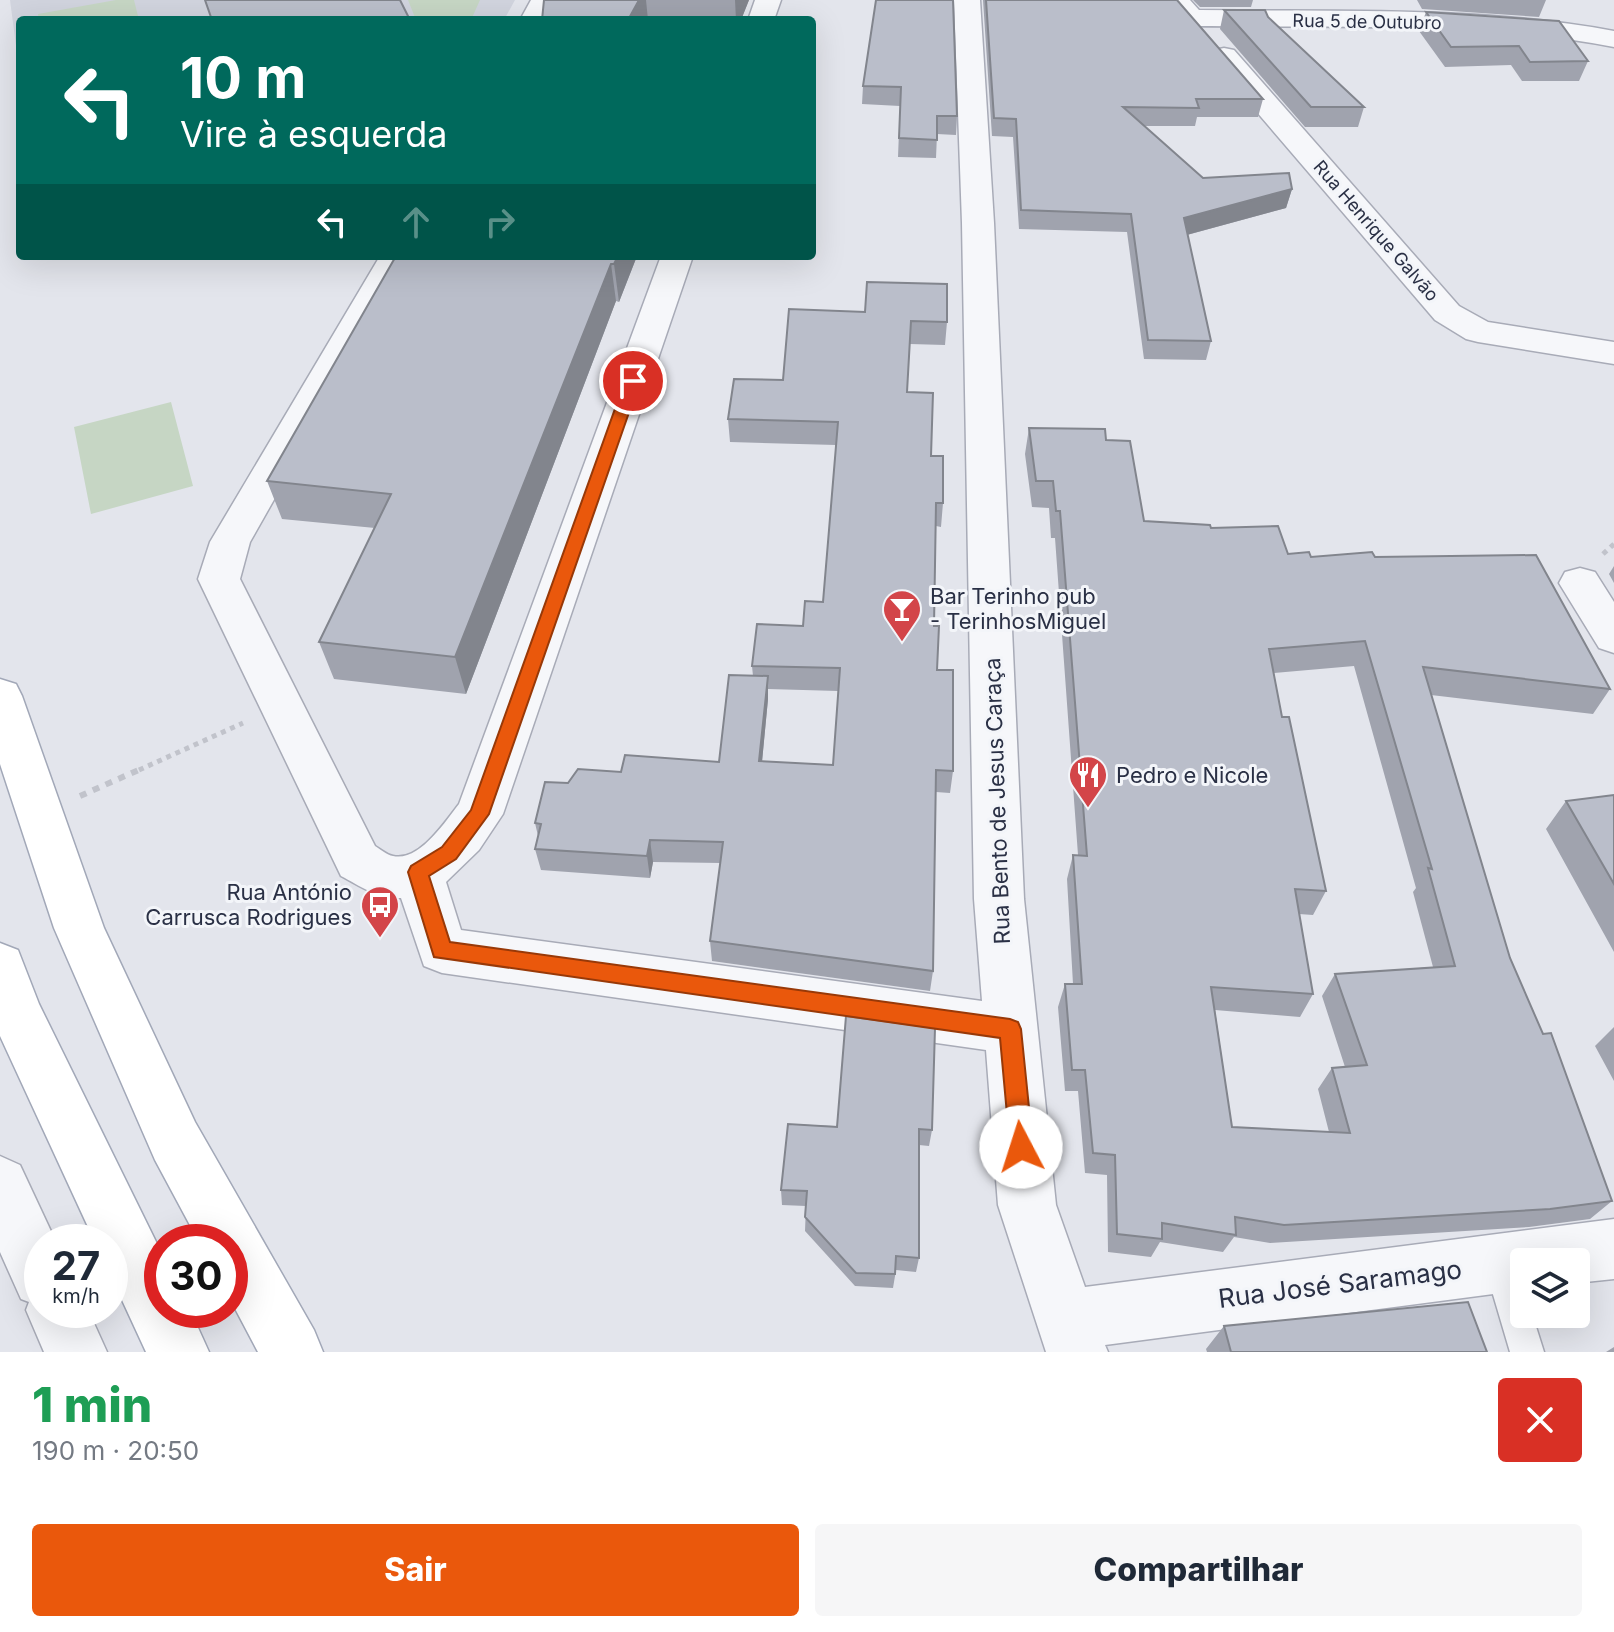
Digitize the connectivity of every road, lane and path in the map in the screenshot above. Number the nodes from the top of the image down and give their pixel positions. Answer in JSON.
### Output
{"nodes":[{"id":1,"x":967,"y":0,"type":"edge"},
{"id":2,"x":1183,"y":9,"type":"edge"},
{"id":3,"x":1614,"y":39,"type":"edge"},
{"id":4,"x":394,"y":260,"type":"edge"},
{"id":5,"x":676,"y":260,"type":"edge"},
{"id":6,"x":1614,"y":353,"type":"edge"},
{"id":7,"x":1580,"y":583,"type":"dead end"},
{"id":8,"x":1614,"y":637,"type":"edge"},
{"id":9,"x":0,"y":696,"type":"edge"},
{"id":10,"x":283,"y":706,"type":"junction"},
{"id":11,"x":39,"y":814,"type":"junction"},
{"id":12,"x":418,"y":872,"type":"junction"},
{"id":13,"x":0,"y":966,"type":"edge"},
{"id":14,"x":1010,"y":1029,"type":"junction"},
{"id":15,"x":0,"y":1185,"type":"edge"},
{"id":16,"x":24,"y":1238,"type":"edge"},
{"id":17,"x":1614,"y":1249,"type":"edge"},
{"id":18,"x":1500,"y":1264,"type":"junction"},
{"id":19,"x":65,"y":1328,"type":"edge"},
{"id":20,"x":1071,"y":1336,"type":"edge"},
{"id":21,"x":76,"y":1352,"type":"edge"},
{"id":22,"x":178,"y":1352,"type":"edge"},
{"id":23,"x":292,"y":1352,"type":"edge"},
{"id":24,"x":1527,"y":1352,"type":"edge"}],
"edges":[{"from":1,"to":14,"type":"street","name":"Rua Bento de Jesus Caraça"},
{"from":2,"to":3,"type":"street","name":"Rua 5 de Outubro"},
{"from":2,"to":6,"type":"street","name":"Rua Henrique Galvão"},
{"from":4,"to":10,"type":"street"},
{"from":5,"to":12,"type":"street"},
{"from":7,"to":8,"type":"street"},
{"from":9,"to":11,"type":"main road"},
{"from":10,"to":11,"type":"path"},
{"from":10,"to":12,"type":"street"},
{"from":11,"to":23,"type":"main road"},
{"from":12,"to":14,"type":"street"},
{"from":13,"to":22,"type":"main road"},
{"from":14,"to":20,"type":"street","name":"Rua Bento de Jesus Caraça"},
{"from":15,"to":16,"type":"street"},
{"from":17,"to":18,"type":"street","name":"Rua José Saramago"},
{"from":18,"to":20,"type":"street","name":"Rua José Saramago"},
{"from":18,"to":24,"type":"lane"},
{"from":19,"to":21,"type":"street"}]}
